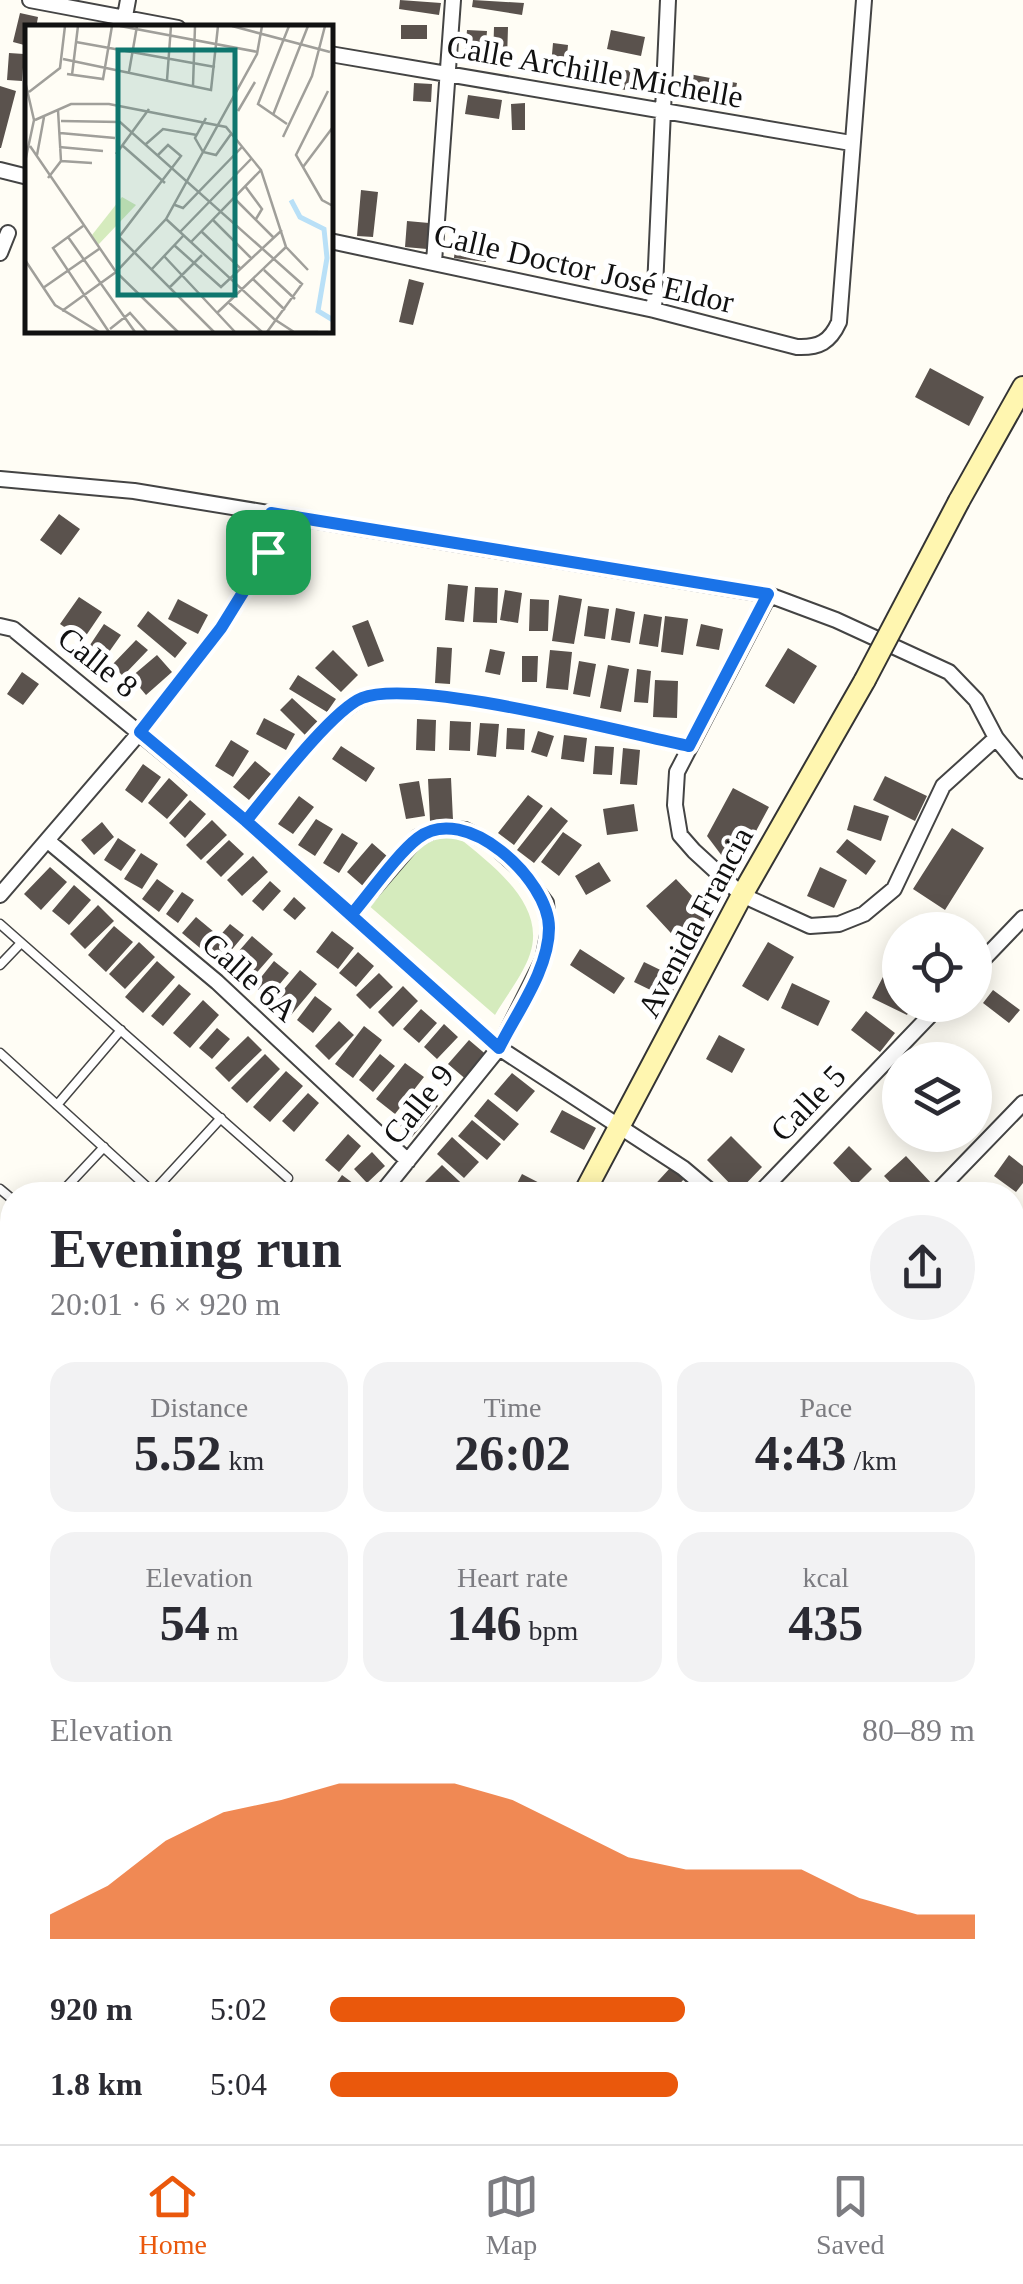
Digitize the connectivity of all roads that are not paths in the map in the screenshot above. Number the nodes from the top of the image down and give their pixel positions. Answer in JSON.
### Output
{"nodes":[{"id":1,"x":30,"y":0,"type":"edge"},
{"id":2,"x":128,"y":0,"type":"edge"},
{"id":3,"x":452,"y":0,"type":"edge"},
{"id":4,"x":668,"y":0,"type":"edge"},
{"id":5,"x":864,"y":0,"type":"edge"},
{"id":6,"x":124,"y":23,"type":"edge"},
{"id":7,"x":332,"y":54,"type":"edge"},
{"id":8,"x":449,"y":74,"type":"junction"},
{"id":9,"x":663,"y":111,"type":"junction"},
{"id":10,"x":851,"y":143,"type":"junction"},
{"id":11,"x":0,"y":170,"type":"edge"},
{"id":12,"x":25,"y":175,"type":"edge"},
{"id":13,"x":8,"y":232,"type":"dead end"},
{"id":14,"x":332,"y":240,"type":"edge"},
{"id":15,"x":0,"y":253,"type":"edge"},
{"id":16,"x":434,"y":262,"type":"junction"},
{"id":17,"x":654,"y":310,"type":"junction"},
{"id":18,"x":1023,"y":387,"type":"edge"},
{"id":19,"x":0,"y":479,"type":"edge"},
{"id":20,"x":271,"y":513,"type":"junction"},
{"id":21,"x":768,"y":594,"type":"junction"},
{"id":22,"x":0,"y":626,"type":"edge"},
{"id":23,"x":140,"y":732,"type":"junction"},
{"id":24,"x":996,"y":738,"type":"junction"},
{"id":25,"x":689,"y":746,"type":"junction"},
{"id":26,"x":1023,"y":771,"type":"edge"},
{"id":27,"x":246,"y":821,"type":"junction"},
{"id":28,"x":48,"y":840,"type":"junction"},
{"id":29,"x":0,"y":895,"type":"edge"},
{"id":30,"x":742,"y":895,"type":"junction"},
{"id":31,"x":352,"y":914,"type":"junction"},
{"id":32,"x":1023,"y":918,"type":"edge"},
{"id":33,"x":0,"y":924,"type":"edge"},
{"id":34,"x":21,"y":943,"type":"junction"},
{"id":35,"x":992,"y":950,"type":"edge"},
{"id":36,"x":0,"y":965,"type":"edge"},
{"id":37,"x":924,"y":1022,"type":"edge"},
{"id":38,"x":121,"y":1030,"type":"junction"},
{"id":39,"x":499,"y":1048,"type":"junction"},
{"id":40,"x":0,"y":1053,"type":"edge"},
{"id":41,"x":1023,"y":1103,"type":"edge"},
{"id":42,"x":57,"y":1105,"type":"junction"},
{"id":43,"x":221,"y":1118,"type":"junction"},
{"id":44,"x":620,"y":1127,"type":"junction"},
{"id":45,"x":104,"y":1147,"type":"junction"},
{"id":46,"x":408,"y":1161,"type":"junction"},
{"id":47,"x":288,"y":1178,"type":"dead end"},
{"id":48,"x":71,"y":1182,"type":"edge"},
{"id":49,"x":142,"y":1182,"type":"edge"},
{"id":50,"x":165,"y":1182,"type":"edge"},
{"id":51,"x":391,"y":1182,"type":"edge"},
{"id":52,"x":590,"y":1182,"type":"edge"},
{"id":53,"x":700,"y":1182,"type":"edge"},
{"id":54,"x":770,"y":1182,"type":"edge"},
{"id":55,"x":947,"y":1182,"type":"edge"}],
"edges":[{"from":1,"to":6,"type":"street"},
{"from":2,"to":6,"type":"street"},
{"from":3,"to":8,"type":"street"},
{"from":4,"to":9,"type":"street"},
{"from":5,"to":10,"type":"street"},
{"from":7,"to":8,"type":"street","name":"Calle Archille Michelle"},
{"from":8,"to":9,"type":"street","name":"Calle Archille Michelle"},
{"from":8,"to":16,"type":"street"},
{"from":9,"to":10,"type":"street","name":"Calle Archille Michelle"},
{"from":9,"to":17,"type":"street"},
{"from":10,"to":17,"type":"street","name":"Calle Doctor José Eldor"},
{"from":11,"to":12,"type":"street"},
{"from":13,"to":15,"type":"street"},
{"from":14,"to":16,"type":"street","name":"Calle Doctor José Eldor"},
{"from":16,"to":17,"type":"street","name":"Calle Doctor José Eldor"},
{"from":18,"to":30,"type":"main road","name":"Avenida Francia","bridge":true},
{"from":19,"to":20,"type":"street"},
{"from":20,"to":21,"type":"street"},
{"from":20,"to":23,"type":"street"},
{"from":21,"to":24,"type":"street"},
{"from":21,"to":25,"type":"street"},
{"from":22,"to":23,"type":"street","name":"Calle 8"},
{"from":23,"to":27,"type":"street","name":"Calle 8"},
{"from":23,"to":28,"type":"street"},
{"from":24,"to":26,"type":"street"},
{"from":24,"to":30,"type":"street"},
{"from":25,"to":27,"type":"street"},
{"from":25,"to":30,"type":"street"},
{"from":27,"to":31,"type":"street","name":"Calle 8"},
{"from":28,"to":29,"type":"street"},
{"from":28,"to":46,"type":"street","name":"Calle 6A"},
{"from":30,"to":44,"type":"main road","name":"Avenida Francia"},
{"from":31,"to":39,"type":"street","name":"Calle 8"},
{"from":31,"to":39,"type":"street","name":"Calle 9"},
{"from":32,"to":35,"type":"street"},
{"from":33,"to":34,"type":"lane"},
{"from":34,"to":36,"type":"lane"},
{"from":34,"to":38,"type":"lane"},
{"from":37,"to":54,"type":"street","name":"Calle 5"},
{"from":38,"to":42,"type":"lane"},
{"from":38,"to":43,"type":"lane"},
{"from":39,"to":44,"type":"street","name":"Calle 8"},
{"from":39,"to":46,"type":"street","name":"Calle 9"},
{"from":40,"to":42,"type":"lane"},
{"from":41,"to":55,"type":"street"},
{"from":42,"to":45,"type":"lane"},
{"from":43,"to":47,"type":"lane"},
{"from":43,"to":50,"type":"lane"},
{"from":44,"to":52,"type":"main road","name":"Avenida Francia"},
{"from":44,"to":53,"type":"street","name":"Calle 8"},
{"from":45,"to":48,"type":"lane"},
{"from":45,"to":49,"type":"lane"},
{"from":46,"to":51,"type":"street","name":"Calle 9"}]}
